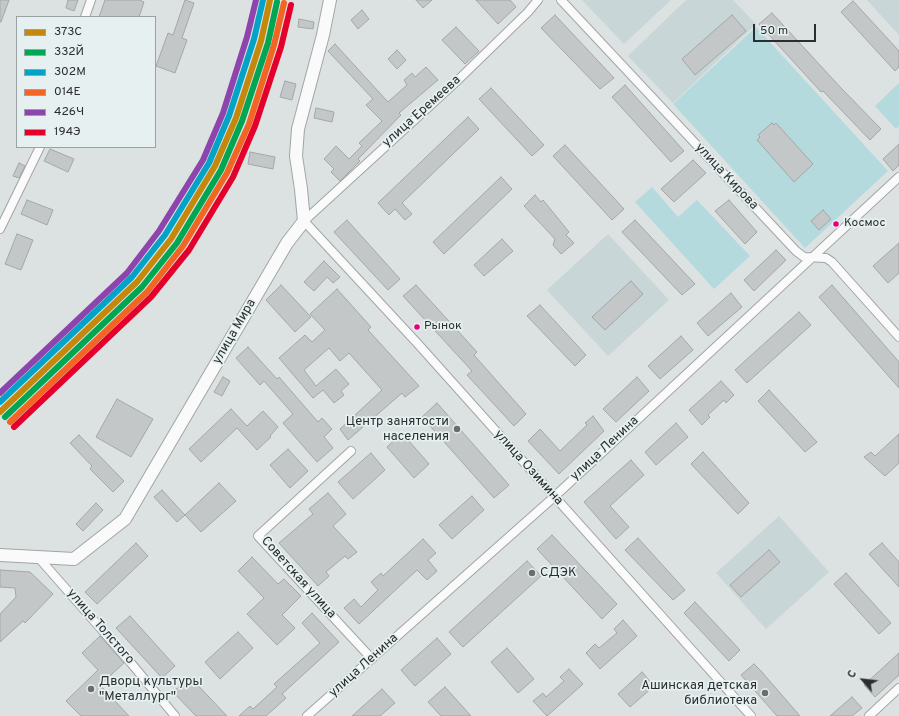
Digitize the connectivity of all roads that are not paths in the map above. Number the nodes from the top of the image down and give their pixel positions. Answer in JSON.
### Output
{"nodes":[{"id":1,"x":90,"y":0,"type":"edge"},
{"id":2,"x":330,"y":0,"type":"edge"},
{"id":3,"x":538,"y":0,"type":"edge"},
{"id":4,"x":561,"y":0,"type":"edge"},
{"id":5,"x":85,"y":16,"type":"edge"},
{"id":6,"x":40,"y":148,"type":"edge"},
{"id":7,"x":899,"y":177,"type":"edge"},
{"id":8,"x":304,"y":220,"type":"junction"},
{"id":9,"x":0,"y":229,"type":"edge"},
{"id":10,"x":812,"y":257,"type":"junction"},
{"id":11,"x":899,"y":337,"type":"edge"},
{"id":12,"x":351,"y":451,"type":"dead end"},
{"id":13,"x":554,"y":497,"type":"junction"},
{"id":14,"x":0,"y":555,"type":"edge"},
{"id":15,"x":38,"y":557,"type":"junction"},
{"id":16,"x":372,"y":659,"type":"junction"},
{"id":17,"x":899,"y":688,"type":"edge"},
{"id":18,"x":171,"y":714,"type":"edge"},
{"id":19,"x":307,"y":716,"type":"edge"},
{"id":20,"x":751,"y":716,"type":"edge"},
{"id":21,"x":869,"y":716,"type":"edge"}],
"edges":[{"from":1,"to":5,"type":"street"},
{"from":2,"to":8,"type":"street"},
{"from":3,"to":8,"type":"street","name":"улица Еремеева"},
{"from":4,"to":10,"type":"street","name":"улица Кирова"},
{"from":6,"to":9,"type":"street"},
{"from":7,"to":10,"type":"street","name":"улица Ленина"},
{"from":8,"to":13,"type":"street","name":"улица Озимина"},
{"from":8,"to":15,"type":"street","name":"улица Мира"},
{"from":10,"to":11,"type":"street","name":"улица Кирова"},
{"from":10,"to":13,"type":"street","name":"улица Ленина"},
{"from":12,"to":16,"type":"street","name":"Советская улица"},
{"from":13,"to":16,"type":"street","name":"улица Ленина"},
{"from":13,"to":20,"type":"street","name":"улица Озимина"},
{"from":14,"to":15,"type":"street","name":"улица Мира"},
{"from":15,"to":18,"type":"street","name":"улица Толстого"},
{"from":16,"to":19,"type":"street","name":"улица Ленина"},
{"from":17,"to":21,"type":"street"}]}
